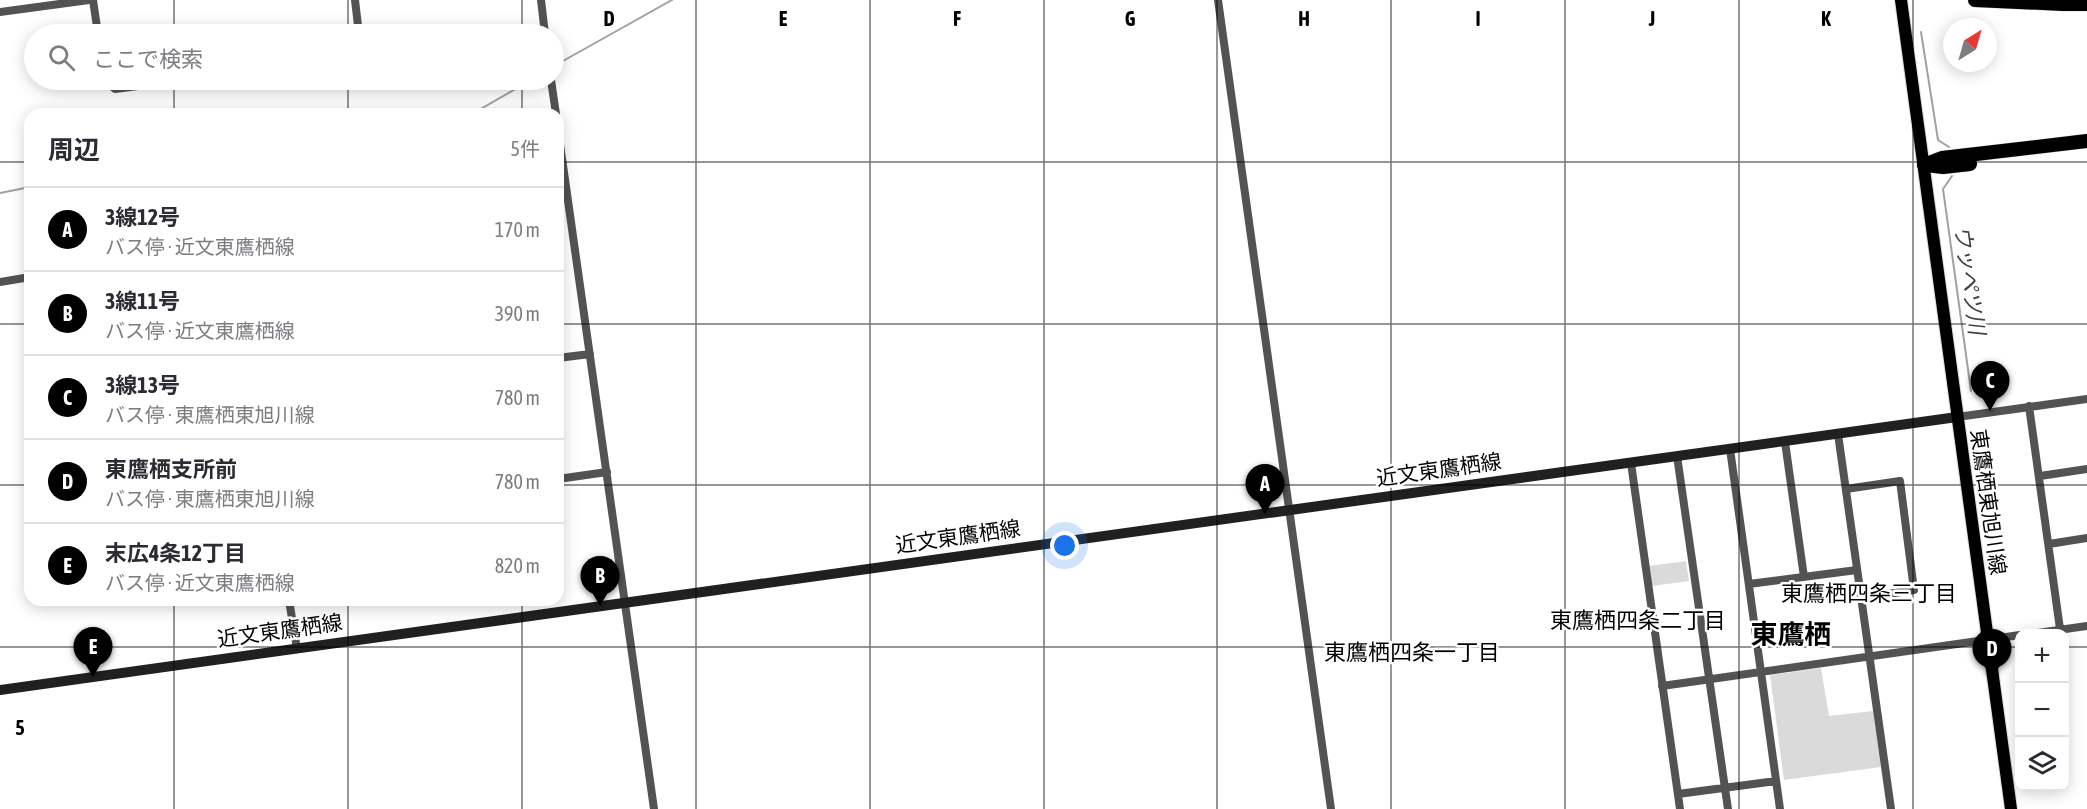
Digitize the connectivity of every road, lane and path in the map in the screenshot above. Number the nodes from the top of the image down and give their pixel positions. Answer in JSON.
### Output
{"nodes":[{"id":1,"x":91,"y":0,"type":"edge"},
{"id":2,"x":355,"y":0,"type":"edge"},
{"id":3,"x":541,"y":0,"type":"edge"},
{"id":4,"x":1218,"y":0,"type":"edge"},
{"id":5,"x":1901,"y":0,"type":"edge"},
{"id":6,"x":1976,"y":0,"type":"edge"},
{"id":7,"x":2087,"y":4,"type":"edge"},
{"id":8,"x":0,"y":12,"type":"edge"},
{"id":9,"x":96,"y":24,"type":"edge"},
{"id":10,"x":358,"y":24,"type":"edge"},
{"id":11,"x":544,"y":24,"type":"edge"},
{"id":12,"x":553,"y":90,"type":"edge"},
{"id":13,"x":555,"y":108,"type":"edge"},
{"id":14,"x":2087,"y":141,"type":"edge"},
{"id":15,"x":2087,"y":149,"type":"edge"},
{"id":16,"x":1924,"y":165,"type":"junction"},
{"id":17,"x":564,"y":174,"type":"edge"},
{"id":18,"x":568,"y":204,"type":"junction"},
{"id":19,"x":564,"y":205,"type":"edge"},
{"id":20,"x":24,"y":278,"type":"edge"},
{"id":21,"x":0,"y":282,"type":"edge"},
{"id":22,"x":590,"y":354,"type":"junction"},
{"id":23,"x":564,"y":357,"type":"edge"},
{"id":24,"x":2087,"y":399,"type":"edge"},
{"id":25,"x":2030,"y":406,"type":"junction"},
{"id":26,"x":1957,"y":417,"type":"junction"},
{"id":27,"x":1838,"y":434,"type":"junction"},
{"id":28,"x":1785,"y":442,"type":"junction"},
{"id":29,"x":1730,"y":449,"type":"junction"},
{"id":30,"x":1677,"y":456,"type":"junction"},
{"id":31,"x":1631,"y":463,"type":"junction"},
{"id":32,"x":2087,"y":469,"type":"edge"},
{"id":33,"x":607,"y":472,"type":"junction"},
{"id":34,"x":2040,"y":476,"type":"junction"},
{"id":35,"x":564,"y":478,"type":"edge"},
{"id":36,"x":1846,"y":489,"type":"junction"},
{"id":37,"x":1289,"y":511,"type":"junction"},
{"id":38,"x":2087,"y":538,"type":"edge"},
{"id":39,"x":2049,"y":544,"type":"junction"},
{"id":40,"x":1857,"y":570,"type":"junction"},
{"id":41,"x":1804,"y":577,"type":"junction"},
{"id":42,"x":1749,"y":585,"type":"junction"},
{"id":43,"x":1862,"y":598,"type":"junction"},
{"id":44,"x":625,"y":602,"type":"junction"},
{"id":45,"x":290,"y":606,"type":"edge"},
{"id":46,"x":2087,"y":626,"type":"edge"},
{"id":47,"x":2060,"y":629,"type":"joint"},
{"id":48,"x":2015,"y":636,"type":"edge"},
{"id":49,"x":1987,"y":640,"type":"junction"},
{"id":50,"x":297,"y":649,"type":"junction"},
{"id":51,"x":1869,"y":656,"type":"junction"},
{"id":52,"x":1761,"y":672,"type":"junction"},
{"id":53,"x":1708,"y":679,"type":"junction"},
{"id":54,"x":1662,"y":686,"type":"junction"},
{"id":55,"x":0,"y":690,"type":"edge"},
{"id":56,"x":1776,"y":781,"type":"junction"},
{"id":57,"x":1725,"y":788,"type":"junction"},
{"id":58,"x":1678,"y":794,"type":"junction"},
{"id":59,"x":654,"y":809,"type":"edge"},
{"id":60,"x":1331,"y":809,"type":"edge"},
{"id":61,"x":1680,"y":809,"type":"edge"},
{"id":62,"x":1728,"y":809,"type":"edge"},
{"id":63,"x":1780,"y":809,"type":"edge"},
{"id":64,"x":1891,"y":809,"type":"edge"},
{"id":65,"x":2011,"y":809,"type":"edge"}],
"edges":[{"from":1,"to":8,"type":"street"},
{"from":1,"to":9,"type":"street"},
{"from":2,"to":10,"type":"street"},
{"from":3,"to":11,"type":"street"},
{"from":4,"to":37,"type":"street"},
{"from":5,"to":16,"type":"main road","name":"東鷹栖東旭川線"},
{"from":6,"to":7,"type":"highway"},
{"from":12,"to":13,"type":"street"},
{"from":14,"to":16,"type":"highway"},
{"from":15,"to":16,"type":"highway"},
{"from":16,"to":26,"type":"main road","name":"東鷹栖東旭川線"},
{"from":17,"to":18,"type":"street"},
{"from":18,"to":19,"type":"street"},
{"from":18,"to":22,"type":"street"},
{"from":20,"to":21,"type":"street"},
{"from":22,"to":23,"type":"street"},
{"from":22,"to":33,"type":"street"},
{"from":24,"to":25,"type":"street"},
{"from":25,"to":26,"type":"street"},
{"from":25,"to":34,"type":"street"},
{"from":26,"to":27,"type":"street","name":"近文東鷹栖線"},
{"from":26,"to":49,"type":"main road","name":"東鷹栖東旭川線"},
{"from":27,"to":28,"type":"street","name":"近文東鷹栖線"},
{"from":27,"to":36,"type":"street"},
{"from":28,"to":29,"type":"street","name":"近文東鷹栖線"},
{"from":28,"to":41,"type":"street"},
{"from":29,"to":30,"type":"street","name":"近文東鷹栖線"},
{"from":29,"to":42,"type":"street"},
{"from":30,"to":31,"type":"street","name":"近文東鷹栖線"},
{"from":30,"to":53,"type":"street"},
{"from":31,"to":37,"type":"street","name":"近文東鷹栖線"},
{"from":31,"to":54,"type":"street"},
{"from":32,"to":34,"type":"street"},
{"from":33,"to":35,"type":"street"},
{"from":33,"to":44,"type":"street"},
{"from":34,"to":39,"type":"street"},
{"from":36,"to":40,"type":"street"},
{"from":36,"to":43,"type":"street"},
{"from":37,"to":44,"type":"street","name":"近文東鷹栖線"},
{"from":37,"to":60,"type":"street"},
{"from":38,"to":39,"type":"street"},
{"from":39,"to":47,"type":"street"},
{"from":40,"to":41,"type":"street"},
{"from":40,"to":43,"type":"street"},
{"from":41,"to":42,"type":"street"},
{"from":42,"to":52,"type":"street"},
{"from":43,"to":51,"type":"street"},
{"from":44,"to":50,"type":"street","name":"近文東鷹栖線"},
{"from":44,"to":59,"type":"street"},
{"from":45,"to":50,"type":"street"},
{"from":46,"to":47,"type":"street"},
{"from":48,"to":49,"type":"street"},
{"from":49,"to":51,"type":"street"},
{"from":49,"to":65,"type":"main road","name":"東鷹栖東旭川線"},
{"from":50,"to":55,"type":"street","name":"近文東鷹栖線"},
{"from":51,"to":52,"type":"street"},
{"from":51,"to":64,"type":"street"},
{"from":52,"to":53,"type":"street"},
{"from":52,"to":56,"type":"street"},
{"from":53,"to":54,"type":"street"},
{"from":53,"to":57,"type":"street"},
{"from":54,"to":58,"type":"street"},
{"from":56,"to":57,"type":"street"},
{"from":56,"to":63,"type":"street"},
{"from":57,"to":58,"type":"street"},
{"from":57,"to":62,"type":"street"},
{"from":58,"to":61,"type":"street"}]}
